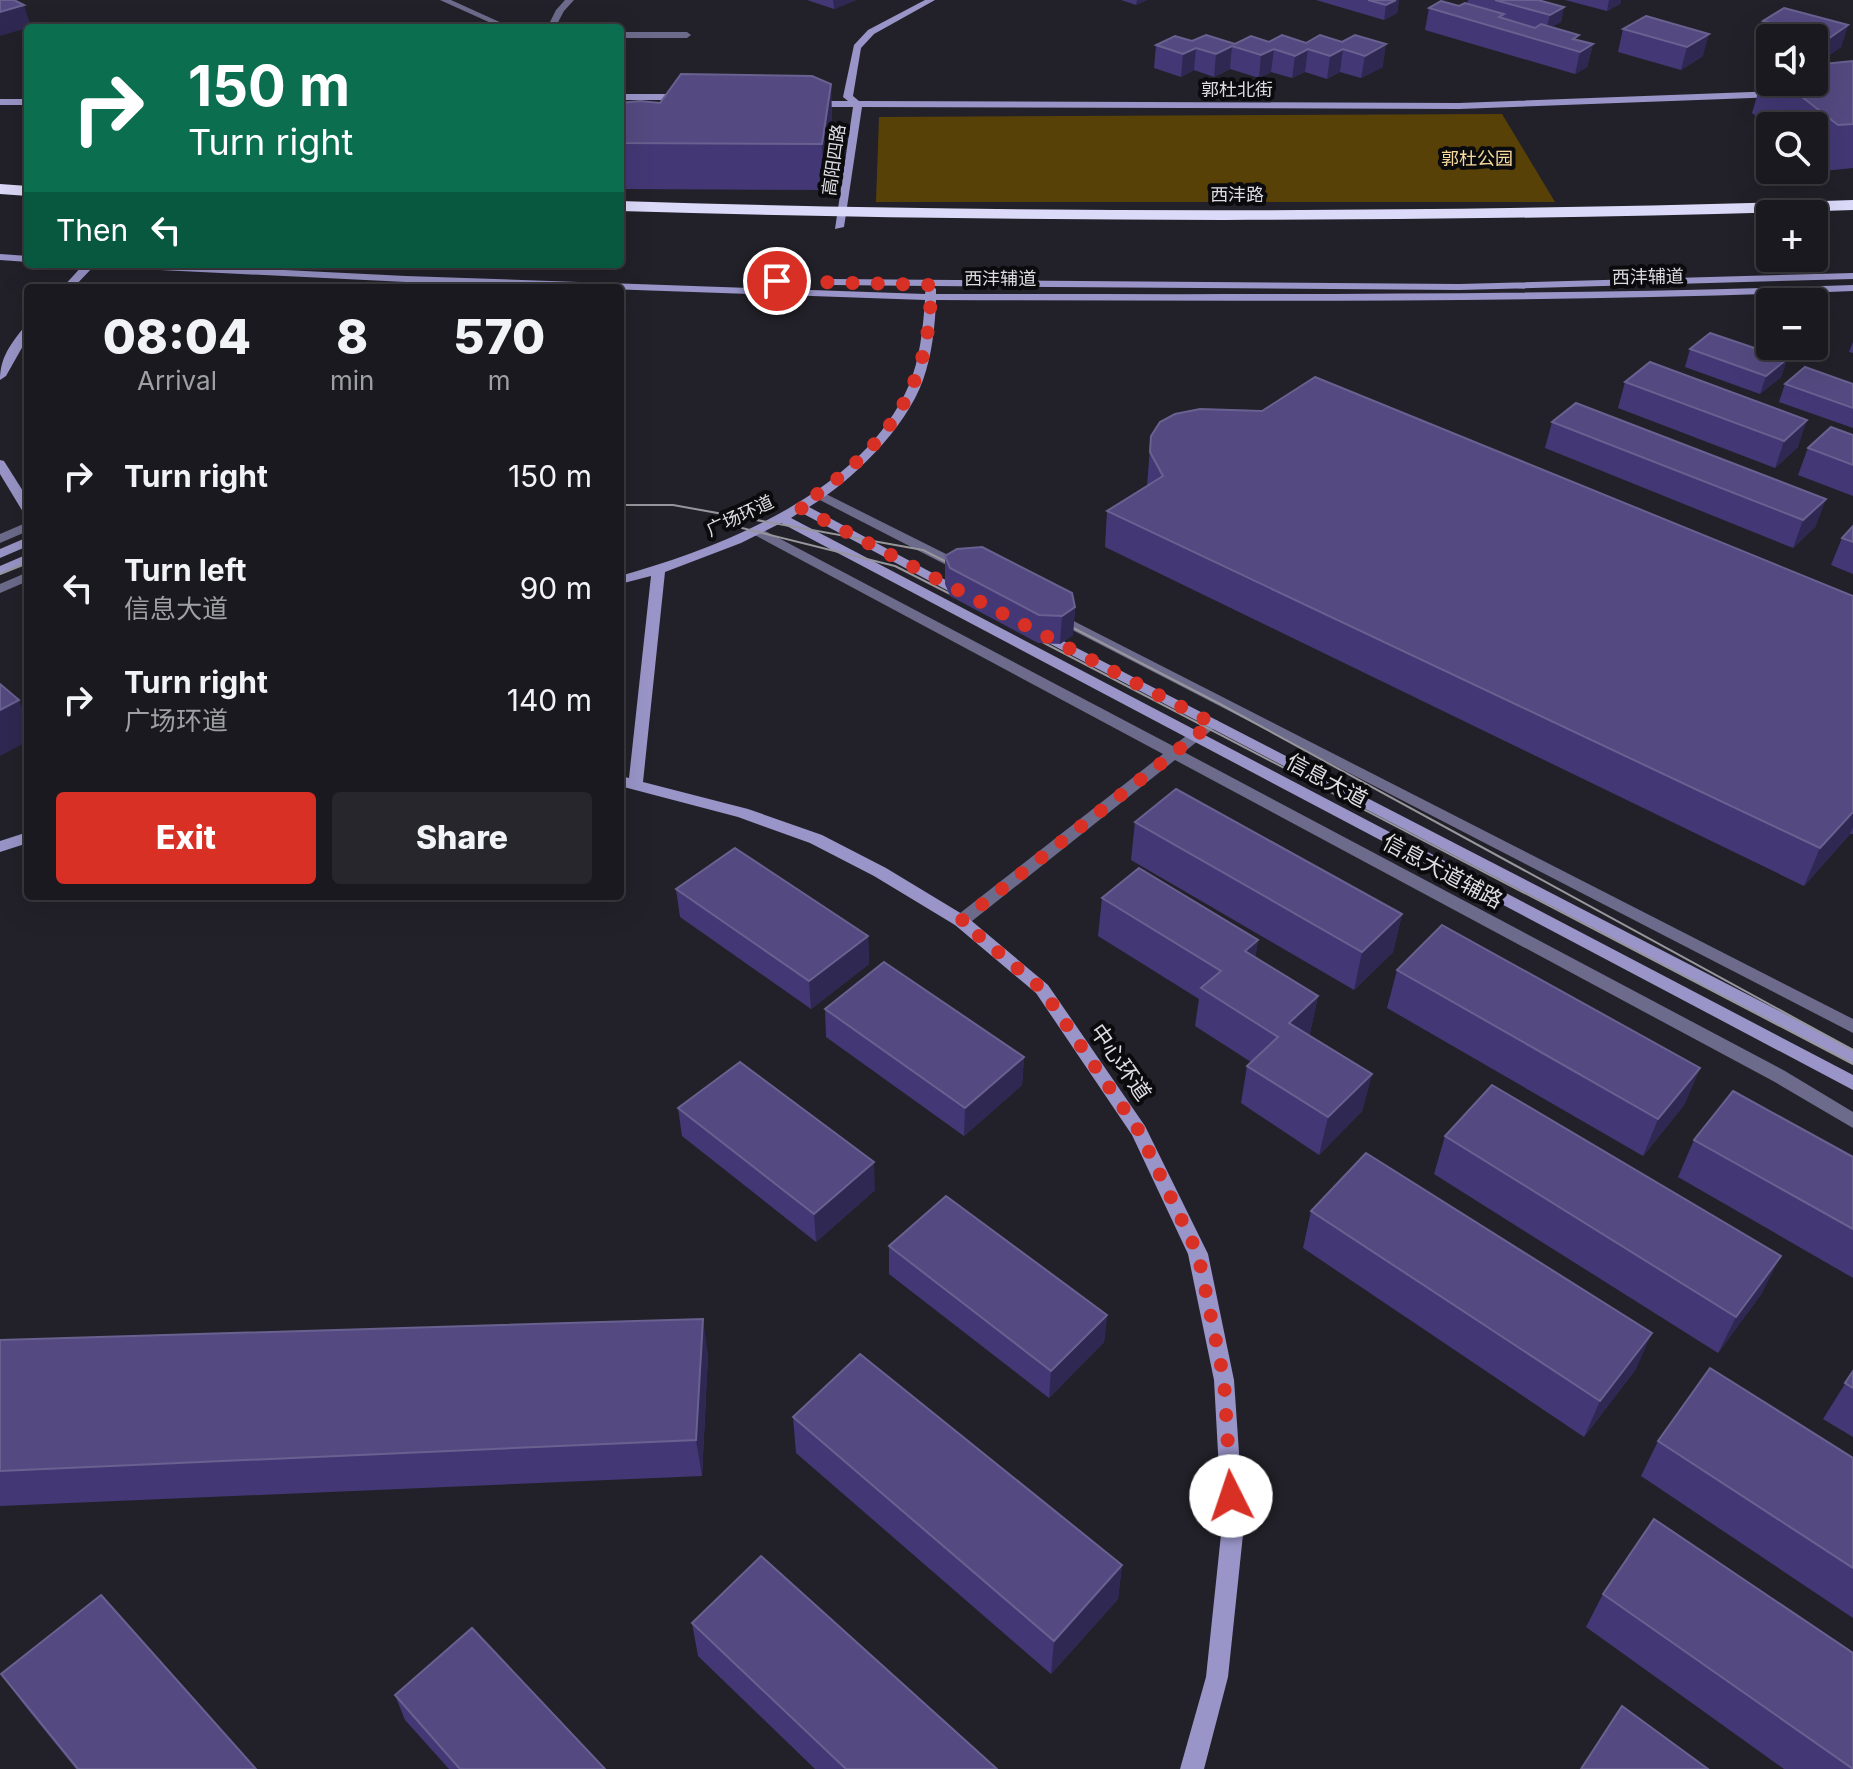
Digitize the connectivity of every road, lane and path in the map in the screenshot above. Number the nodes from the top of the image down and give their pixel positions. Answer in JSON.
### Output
{"nodes":[{"id":1,"x":444,"y":0,"type":"edge"},
{"id":2,"x":570,"y":0,"type":"edge"},
{"id":3,"x":931,"y":0,"type":"edge"},
{"id":4,"x":500,"y":24,"type":"edge"},
{"id":5,"x":553,"y":24,"type":"edge"},
{"id":6,"x":624,"y":35,"type":"edge"},
{"id":7,"x":687,"y":35,"type":"dead end"},
{"id":8,"x":0,"y":95,"type":"edge"},
{"id":9,"x":24,"y":96,"type":"edge"},
{"id":10,"x":624,"y":97,"type":"edge"},
{"id":11,"x":848,"y":97,"type":"junction"},
{"id":12,"x":0,"y":102,"type":"edge"},
{"id":13,"x":24,"y":102,"type":"edge"},
{"id":14,"x":624,"y":104,"type":"edge"},
{"id":15,"x":858,"y":105,"type":"junction"},
{"id":16,"x":0,"y":176,"type":"edge"},
{"id":17,"x":24,"y":177,"type":"edge"},
{"id":18,"x":0,"y":189,"type":"edge"},
{"id":19,"x":24,"y":191,"type":"edge"},
{"id":20,"x":1853,"y":205,"type":"edge"},
{"id":21,"x":624,"y":206,"type":"edge"},
{"id":22,"x":624,"y":220,"type":"edge"},
{"id":23,"x":841,"y":220,"type":"junction"},
{"id":24,"x":1853,"y":221,"type":"edge"},
{"id":25,"x":1828,"y":222,"type":"edge"},
{"id":26,"x":1756,"y":223,"type":"edge"},
{"id":27,"x":0,"y":246,"type":"edge"},
{"id":28,"x":24,"y":249,"type":"edge"},
{"id":29,"x":0,"y":257,"type":"edge"},
{"id":30,"x":24,"y":259,"type":"edge"},
{"id":31,"x":86,"y":268,"type":"edge"},
{"id":32,"x":182,"y":268,"type":"edge"},
{"id":33,"x":406,"y":268,"type":"edge"},
{"id":34,"x":1853,"y":276,"type":"edge"},
{"id":35,"x":71,"y":284,"type":"edge"},
{"id":36,"x":1853,"y":288,"type":"edge"},
{"id":37,"x":931,"y":291,"type":"junction"},
{"id":38,"x":24,"y":334,"type":"edge"},
{"id":39,"x":0,"y":376,"type":"edge"},
{"id":40,"x":0,"y":464,"type":"edge"},
{"id":41,"x":818,"y":494,"type":"junction"},
{"id":42,"x":24,"y":503,"type":"edge"},
{"id":43,"x":799,"y":507,"type":"junction"},
{"id":44,"x":781,"y":518,"type":"junction"},
{"id":45,"x":24,"y":528,"type":"edge"},
{"id":46,"x":756,"y":530,"type":"junction"},
{"id":47,"x":0,"y":539,"type":"edge"},
{"id":48,"x":24,"y":543,"type":"edge"},
{"id":49,"x":0,"y":554,"type":"edge"},
{"id":50,"x":24,"y":560,"type":"edge"},
{"id":51,"x":658,"y":570,"type":"junction"},
{"id":52,"x":0,"y":571,"type":"edge"},
{"id":53,"x":24,"y":578,"type":"edge"},
{"id":54,"x":982,"y":578,"type":"edge"},
{"id":55,"x":624,"y":579,"type":"edge"},
{"id":56,"x":0,"y":589,"type":"edge"},
{"id":57,"x":974,"y":599,"type":"edge"},
{"id":58,"x":1038,"y":607,"type":"edge"},
{"id":59,"x":1030,"y":628,"type":"edge"},
{"id":60,"x":1212,"y":723,"type":"junction"},
{"id":61,"x":1196,"y":736,"type":"junction"},
{"id":62,"x":1174,"y":753,"type":"junction"},
{"id":63,"x":628,"y":782,"type":"edge"},
{"id":64,"x":24,"y":838,"type":"edge"},
{"id":65,"x":0,"y":847,"type":"edge"},
{"id":66,"x":961,"y":921,"type":"junction"},
{"id":67,"x":1853,"y":1027,"type":"edge"},
{"id":68,"x":1853,"y":1057,"type":"edge"},
{"id":69,"x":1853,"y":1083,"type":"edge"},
{"id":70,"x":1853,"y":1121,"type":"edge"},
{"id":71,"x":1192,"y":1769,"type":"edge"}],
"edges":[{"from":1,"to":4,"type":"street"},
{"from":2,"to":5,"type":"street"},
{"from":3,"to":11,"type":"street","name":"高阳四路"},
{"from":6,"to":7,"type":"street"},
{"from":8,"to":9,"type":"street"},
{"from":10,"to":14,"type":"street"},
{"from":11,"to":15,"type":"street","name":"高阳四路"},
{"from":11,"to":15,"type":"street","name":"郭杜北街"},
{"from":11,"to":15,"type":"street","name":"郭杜北街"},
{"from":12,"to":13,"type":"street"},
{"from":15,"to":23,"type":"street","name":"高阳四路"},
{"from":16,"to":17,"type":"highway"},
{"from":18,"to":19,"type":"highway"},
{"from":20,"to":23,"type":"highway","name":"西沣路"},
{"from":21,"to":23,"type":"highway","name":"西沣路"},
{"from":22,"to":23,"type":"highway","name":"西沣路"},
{"from":23,"to":26,"type":"highway","name":"西沣路"},
{"from":24,"to":25,"type":"highway"},
{"from":27,"to":28,"type":"street"},
{"from":29,"to":30,"type":"street"},
{"from":31,"to":35,"type":"street"},
{"from":32,"to":37,"type":"street","name":"西沣辅道"},
{"from":33,"to":37,"type":"street","name":"西沣辅道"},
{"from":34,"to":37,"type":"street","name":"西沣辅道"},
{"from":36,"to":37,"type":"street","name":"西沣辅道"},
{"from":37,"to":41,"type":"street","name":"广场环道"},
{"from":38,"to":39,"type":"street"},
{"from":40,"to":42,"type":"street"},
{"from":41,"to":43,"type":"street","name":"广场环道"},
{"from":41,"to":54,"type":"street"},
{"from":43,"to":44,"type":"street","name":"广场环道"},
{"from":43,"to":57,"type":"street"},
{"from":44,"to":46,"type":"street","name":"广场环道"},
{"from":44,"to":61,"type":"street","name":"信息大道"},
{"from":45,"to":47,"type":"street"},
{"from":46,"to":51,"type":"street","name":"广场环道"},
{"from":46,"to":62,"type":"street","name":"信息大道辅路"},
{"from":48,"to":49,"type":"street"},
{"from":50,"to":52,"type":"street"},
{"from":51,"to":55,"type":"street","name":"广场环道"},
{"from":51,"to":63,"type":"street"},
{"from":53,"to":56,"type":"street"},
{"from":58,"to":67,"type":"street"},
{"from":59,"to":60,"type":"street","name":"信息大道"},
{"from":60,"to":61,"type":"street"},
{"from":60,"to":68,"type":"street","name":"信息大道"},
{"from":61,"to":62,"type":"street"},
{"from":61,"to":69,"type":"street","name":"信息大道"},
{"from":62,"to":66,"type":"street"},
{"from":62,"to":70,"type":"street","name":"信息大道辅路"},
{"from":63,"to":66,"type":"street","name":"中心环道"},
{"from":64,"to":65,"type":"street"},
{"from":66,"to":71,"type":"street","name":"中心环道"}]}
